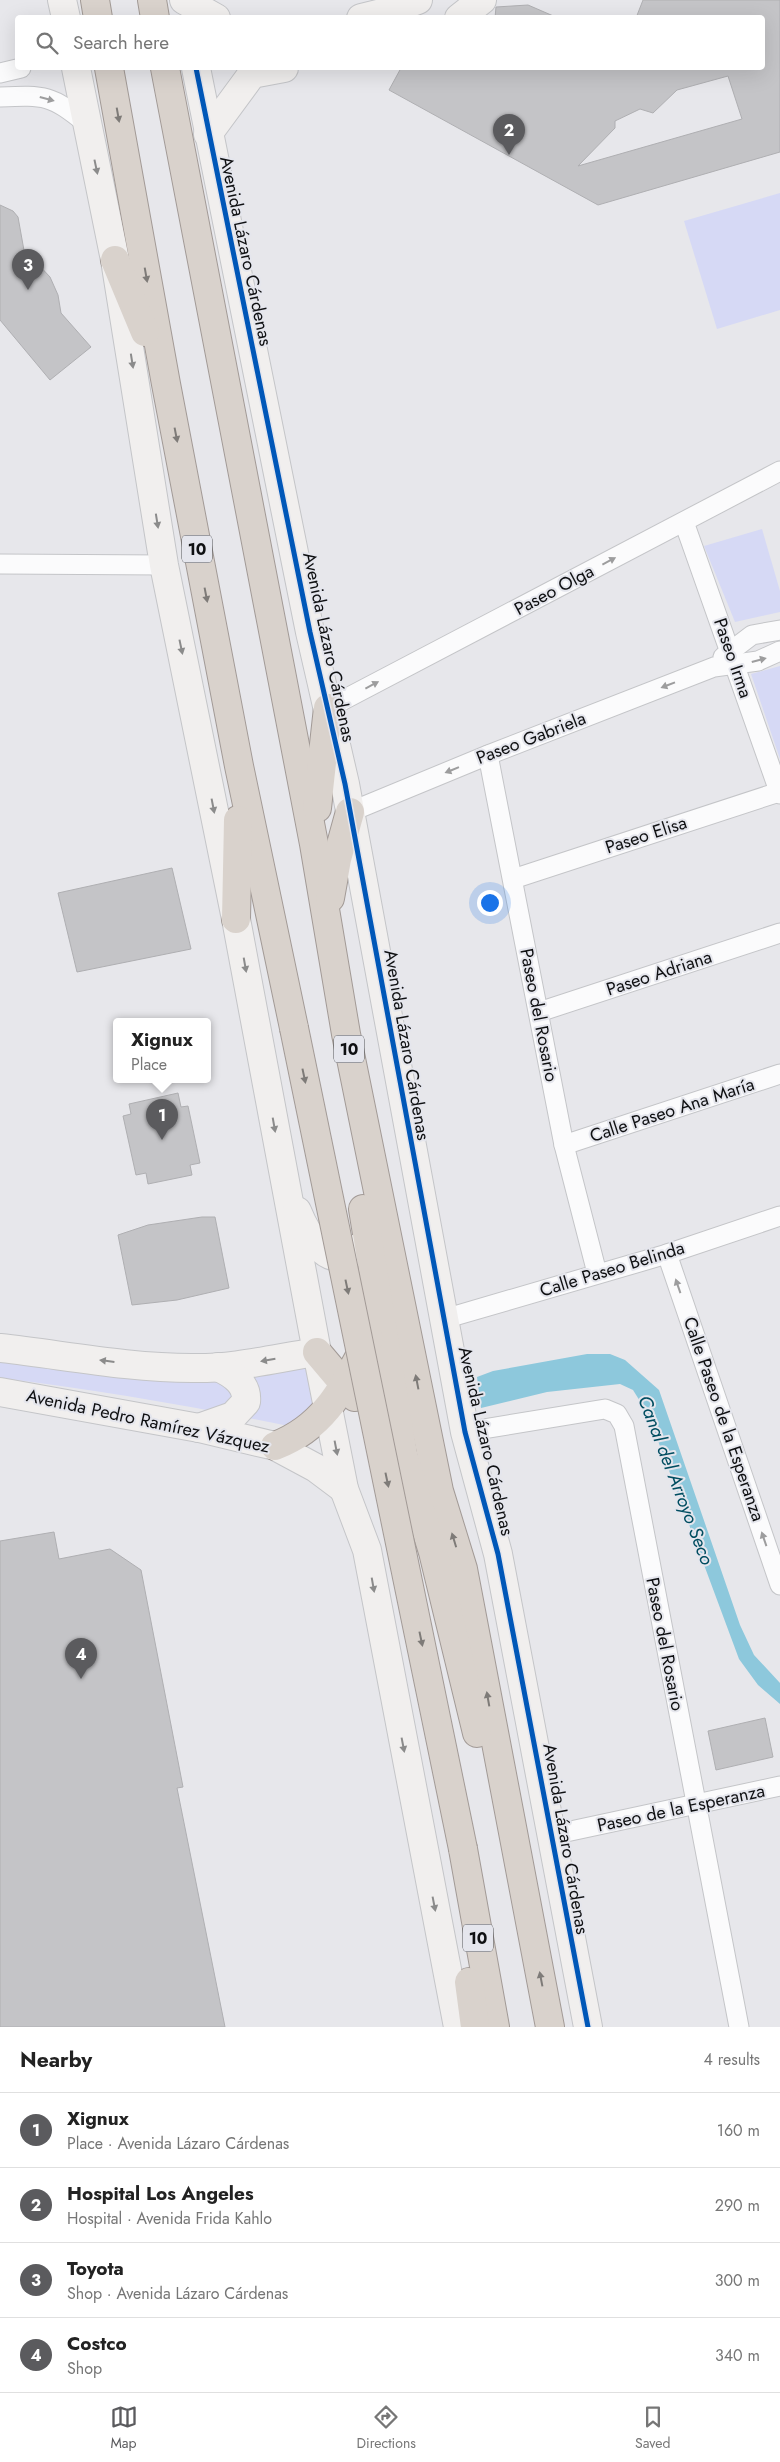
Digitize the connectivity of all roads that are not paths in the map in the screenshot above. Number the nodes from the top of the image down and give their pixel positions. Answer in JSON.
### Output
{"nodes":[{"id":1,"x":95,"y":0,"type":"edge"},
{"id":2,"x":152,"y":0,"type":"edge"},
{"id":3,"x":184,"y":0,"type":"edge"},
{"id":4,"x":418,"y":0,"type":"edge"},
{"id":5,"x":482,"y":0,"type":"edge"},
{"id":6,"x":98,"y":15,"type":"edge"},
{"id":7,"x":154,"y":15,"type":"edge"},
{"id":8,"x":186,"y":15,"type":"edge"},
{"id":9,"x":211,"y":15,"type":"edge"},
{"id":10,"x":374,"y":15,"type":"edge"},
{"id":11,"x":462,"y":15,"type":"edge"},
{"id":12,"x":15,"y":69,"type":"edge"},
{"id":13,"x":76,"y":70,"type":"edge"},
{"id":14,"x":108,"y":70,"type":"edge"},
{"id":15,"x":165,"y":70,"type":"edge"},
{"id":16,"x":196,"y":70,"type":"edge"},
{"id":17,"x":252,"y":71,"type":"edge"},
{"id":18,"x":0,"y":73,"type":"edge"},
{"id":19,"x":0,"y":97,"type":"edge"},
{"id":20,"x":87,"y":124,"type":"junction"},
{"id":21,"x":208,"y":134,"type":"junction"},
{"id":22,"x":115,"y":260,"type":"junction"},
{"id":23,"x":166,"y":384,"type":"junction"},
{"id":24,"x":780,"y":471,"type":"edge"},
{"id":25,"x":684,"y":522,"type":"junction"},
{"id":26,"x":0,"y":564,"type":"edge"},
{"id":27,"x":164,"y":565,"type":"junction"},
{"id":28,"x":780,"y":630,"type":"edge"},
{"id":29,"x":780,"y":651,"type":"edge"},
{"id":30,"x":733,"y":657,"type":"junction"},
{"id":31,"x":328,"y":708,"type":"junction"},
{"id":32,"x":488,"y":755,"type":"junction"},
{"id":33,"x":239,"y":766,"type":"junction"},
{"id":34,"x":780,"y":793,"type":"edge"},
{"id":35,"x":350,"y":812,"type":"junction"},
{"id":36,"x":314,"y":844,"type":"junction"},
{"id":37,"x":513,"y":878,"type":"junction"},
{"id":38,"x":326,"y":917,"type":"junction"},
{"id":39,"x":236,"y":919,"type":"junction"},
{"id":40,"x":780,"y":933,"type":"edge"},
{"id":41,"x":539,"y":1012,"type":"junction"},
{"id":42,"x":346,"y":1034,"type":"junction"},
{"id":43,"x":780,"y":1074,"type":"edge"},
{"id":44,"x":564,"y":1145,"type":"junction"},
{"id":45,"x":284,"y":1180,"type":"junction"},
{"id":46,"x":780,"y":1216,"type":"edge"},
{"id":47,"x":368,"y":1236,"type":"junction"},
{"id":48,"x":667,"y":1254,"type":"junction"},
{"id":49,"x":597,"y":1273,"type":"junction"},
{"id":50,"x":380,"y":1318,"type":"junction"},
{"id":51,"x":444,"y":1319,"type":"junction"},
{"id":52,"x":0,"y":1348,"type":"edge"},
{"id":53,"x":317,"y":1352,"type":"junction"},
{"id":54,"x":218,"y":1367,"type":"junction"},
{"id":55,"x":350,"y":1373,"type":"junction"},
{"id":56,"x":393,"y":1391,"type":"junction"},
{"id":57,"x":0,"y":1392,"type":"edge"},
{"id":58,"x":328,"y":1408,"type":"junction"},
{"id":59,"x":199,"y":1428,"type":"junction"},
{"id":60,"x":466,"y":1432,"type":"junction"},
{"id":61,"x":275,"y":1446,"type":"junction"},
{"id":62,"x":403,"y":1454,"type":"junction"},
{"id":63,"x":344,"y":1489,"type":"junction"},
{"id":64,"x":367,"y":1550,"type":"junction"},
{"id":65,"x":433,"y":1552,"type":"junction"},
{"id":66,"x":780,"y":1585,"type":"edge"},
{"id":67,"x":780,"y":1786,"type":"edge"},
{"id":68,"x":506,"y":1799,"type":"junction"},
{"id":69,"x":695,"y":1804,"type":"junction"},
{"id":70,"x":552,"y":1836,"type":"junction"},
{"id":71,"x":464,"y":1862,"type":"junction"},
{"id":72,"x":458,"y":2027,"type":"edge"},
{"id":73,"x":475,"y":2027,"type":"edge"},
{"id":74,"x":495,"y":2027,"type":"edge"},
{"id":75,"x":550,"y":2027,"type":"edge"},
{"id":76,"x":588,"y":2027,"type":"edge"},
{"id":77,"x":739,"y":2027,"type":"edge"}],
"edges":[{"from":1,"to":6,"type":"highway"},
{"from":2,"to":7,"type":"highway"},
{"from":3,"to":8,"type":"street"},
{"from":3,"to":9,"type":"street"},
{"from":4,"to":10,"type":"street"},
{"from":5,"to":11,"type":"street"},
{"from":12,"to":18,"type":"street"},
{"from":13,"to":20,"type":"street"},
{"from":14,"to":23,"type":"highway","number":"10","one_way":true},
{"from":15,"to":36,"type":"highway","number":"10"},
{"from":16,"to":21,"type":"street","name":"Avenida Lázaro Cárdenas"},
{"from":17,"to":21,"type":"street"},
{"from":19,"to":20,"type":"street","one_way":true},
{"from":20,"to":22,"type":"street","one_way":true},
{"from":21,"to":31,"type":"street","name":"Avenida Lázaro Cárdenas"},
{"from":22,"to":23,"type":"highway"},
{"from":22,"to":27,"type":"street","one_way":true},
{"from":23,"to":33,"type":"highway","number":"10","one_way":true},
{"from":24,"to":25,"type":"street","name":"Paseo Olga"},
{"from":25,"to":30,"type":"street","name":"Paseo Irma"},
{"from":31,"to":25,"type":"street","name":"Paseo Olga","one_way":true},
{"from":26,"to":27,"type":"street"},
{"from":27,"to":39,"type":"street","one_way":true},
{"from":28,"to":30,"type":"street","name":"Paseo Gabriela"},
{"from":30,"to":29,"type":"street","name":"Paseo Gabriela","one_way":true},
{"from":30,"to":32,"type":"street","name":"Paseo Gabriela","one_way":true},
{"from":30,"to":34,"type":"street","name":"Paseo Irma"},
{"from":31,"to":35,"type":"street","name":"Avenida Lázaro Cárdenas"},
{"from":31,"to":36,"type":"highway"},
{"from":32,"to":35,"type":"street","name":"Paseo Gabriela","one_way":true},
{"from":32,"to":37,"type":"street","name":"Paseo del Rosario"},
{"from":33,"to":39,"type":"highway"},
{"from":33,"to":71,"type":"highway","number":"10","one_way":true,"bridge":true},
{"from":34,"to":37,"type":"street","name":"Paseo Elisa"},
{"from":35,"to":38,"type":"highway"},
{"from":35,"to":51,"type":"street","name":"Avenida Lázaro Cárdenas"},
{"from":36,"to":38,"type":"highway","number":"10"},
{"from":37,"to":41,"type":"street","name":"Paseo del Rosario"},
{"from":38,"to":42,"type":"highway","number":"10"},
{"from":39,"to":45,"type":"street","one_way":true},
{"from":40,"to":41,"type":"street","name":"Paseo Adriana"},
{"from":41,"to":44,"type":"street","name":"Paseo del Rosario"},
{"from":42,"to":47,"type":"highway"},
{"from":68,"to":42,"type":"highway","number":"10","one_way":true},
{"from":43,"to":44,"type":"street","name":"Calle Paseo Ana María"},
{"from":44,"to":49,"type":"street","name":"Paseo del Rosario"},
{"from":45,"to":47,"type":"street"},
{"from":45,"to":53,"type":"street"},
{"from":46,"to":48,"type":"street","name":"Calle Paseo Belinda"},
{"from":47,"to":50,"type":"highway"},
{"from":48,"to":49,"type":"street","name":"Calle Paseo Belinda"},
{"from":66,"to":48,"type":"street","name":"Calle Paseo de la Esperanza","one_way":true},
{"from":49,"to":51,"type":"street","name":"Calle Paseo Belinda"},
{"from":50,"to":55,"type":"highway"},
{"from":50,"to":56,"type":"highway"},
{"from":51,"to":60,"type":"street","name":"Avenida Lázaro Cárdenas"},
{"from":54,"to":52,"type":"street","one_way":true},
{"from":53,"to":54,"type":"street","one_way":true},
{"from":53,"to":55,"type":"highway"},
{"from":53,"to":58,"type":"street"},
{"from":54,"to":59,"type":"street"},
{"from":55,"to":56,"type":"highway"},
{"from":55,"to":58,"type":"highway"},
{"from":55,"to":62,"type":"highway"},
{"from":56,"to":62,"type":"highway"},
{"from":57,"to":59,"type":"street","name":"Avenida Pedro Ramírez Vázquez"},
{"from":58,"to":61,"type":"highway"},
{"from":58,"to":63,"type":"street","one_way":true},
{"from":59,"to":61,"type":"street","name":"Avenida Pedro Ramírez Vázquez"},
{"from":60,"to":69,"type":"street","name":"Paseo del Rosario"},
{"from":60,"to":70,"type":"street","name":"Avenida Lázaro Cárdenas"},
{"from":61,"to":63,"type":"street","name":"Avenida Pedro Ramírez Vázquez"},
{"from":62,"to":65,"type":"highway"},
{"from":63,"to":64,"type":"street"},
{"from":64,"to":65,"type":"street"},
{"from":64,"to":72,"type":"street","one_way":true},
{"from":65,"to":68,"type":"highway"},
{"from":67,"to":69,"type":"street","name":"Paseo de la Esperanza"},
{"from":75,"to":68,"type":"highway","number":"10","one_way":true},
{"from":69,"to":70,"type":"street","name":"Paseo de la Esperanza"},
{"from":69,"to":77,"type":"street","name":"Paseo del Rosario"},
{"from":70,"to":76,"type":"street","name":"Avenida Lázaro Cárdenas"},
{"from":71,"to":73,"type":"highway"},
{"from":71,"to":74,"type":"highway","number":"10"}]}
